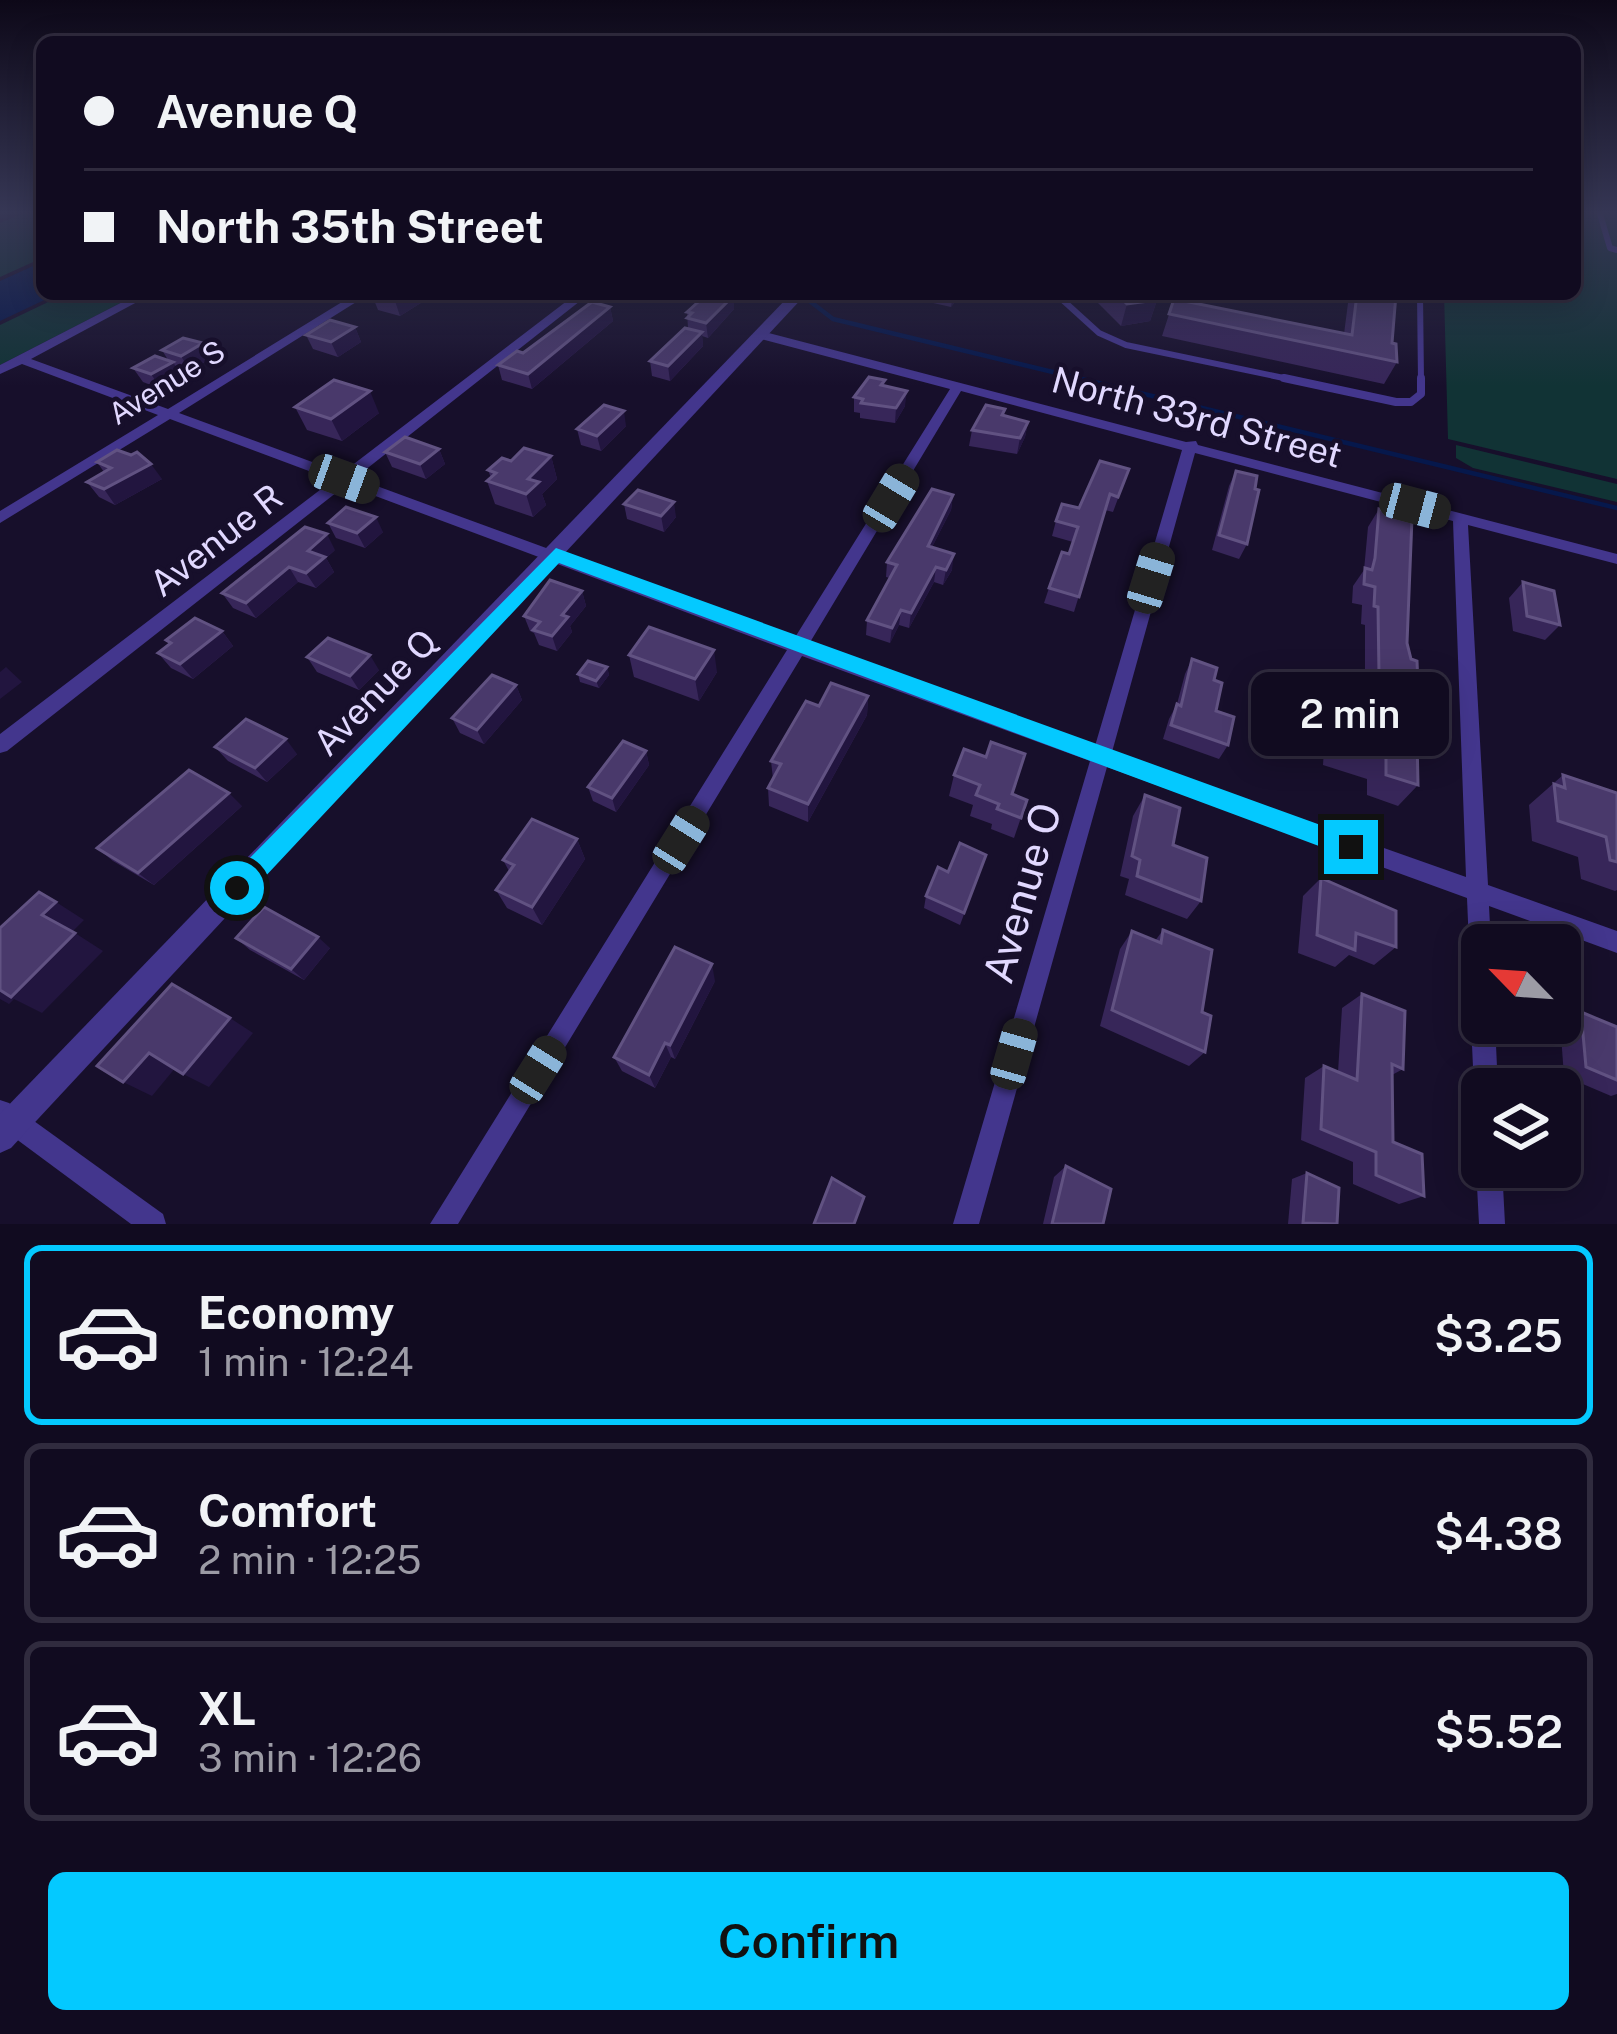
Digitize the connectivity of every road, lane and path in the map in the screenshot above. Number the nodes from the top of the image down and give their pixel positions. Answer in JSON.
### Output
{"nodes":[{"id":1,"x":134,"y":300,"type":"edge"},
{"id":2,"x":353,"y":300,"type":"edge"},
{"id":3,"x":575,"y":300,"type":"edge"},
{"id":4,"x":793,"y":300,"type":"edge"},
{"id":5,"x":1063,"y":300,"type":"edge"},
{"id":6,"x":1420,"y":300,"type":"edge"},
{"id":7,"x":760,"y":335,"type":"junction"},
{"id":8,"x":21,"y":359,"type":"junction"},
{"id":9,"x":0,"y":370,"type":"edge"},
{"id":10,"x":959,"y":386,"type":"junction"},
{"id":11,"x":167,"y":415,"type":"junction"},
{"id":12,"x":1191,"y":444,"type":"junction"},
{"id":13,"x":344,"y":479,"type":"junction"},
{"id":14,"x":0,"y":518,"type":"edge"},
{"id":15,"x":1460,"y":518,"type":"junction"},
{"id":16,"x":556,"y":555,"type":"junction"},
{"id":17,"x":1617,"y":559,"type":"edge"},
{"id":18,"x":800,"y":648,"type":"junction"},
{"id":19,"x":0,"y":745,"type":"edge"},
{"id":20,"x":1099,"y":756,"type":"junction"},
{"id":21,"x":1478,"y":893,"type":"junction"},
{"id":22,"x":1479,"y":924,"type":"edge"},
{"id":23,"x":1617,"y":943,"type":"edge"},
{"id":24,"x":5,"y":1124,"type":"edge"},
{"id":25,"x":1491,"y":1188,"type":"edge"},
{"id":26,"x":153,"y":1224,"type":"edge"},
{"id":27,"x":443,"y":1224,"type":"edge"},
{"id":28,"x":966,"y":1224,"type":"edge"},
{"id":29,"x":1492,"y":1224,"type":"edge"}],
"edges":[{"from":1,"to":8,"type":"street"},
{"from":2,"to":11,"type":"street","name":"Avenue S"},
{"from":3,"to":13,"type":"street","name":"Avenue R"},
{"from":4,"to":7,"type":"street","name":"Avenue Q"},
{"from":5,"to":6,"type":"lane"},
{"from":7,"to":10,"type":"street","name":"North 33rd Street"},
{"from":7,"to":16,"type":"street","name":"Avenue Q"},
{"from":8,"to":9,"type":"street"},
{"from":8,"to":11,"type":"street"},
{"from":10,"to":12,"type":"street","name":"North 33rd Street"},
{"from":10,"to":18,"type":"street"},
{"from":11,"to":13,"type":"street"},
{"from":11,"to":14,"type":"street","name":"Avenue S"},
{"from":12,"to":15,"type":"street","name":"North 33rd Street"},
{"from":12,"to":20,"type":"street","name":"Avenue O"},
{"from":13,"to":16,"type":"street"},
{"from":13,"to":19,"type":"street","name":"Avenue R"},
{"from":15,"to":17,"type":"street","name":"North 33rd Street"},
{"from":15,"to":21,"type":"street"},
{"from":16,"to":18,"type":"street"},
{"from":16,"to":24,"type":"street","name":"Avenue Q"},
{"from":18,"to":20,"type":"street"},
{"from":18,"to":27,"type":"street"},
{"from":20,"to":21,"type":"street"},
{"from":20,"to":28,"type":"street","name":"Avenue O"},
{"from":21,"to":22,"type":"street"},
{"from":21,"to":23,"type":"street"},
{"from":24,"to":26,"type":"street"},
{"from":25,"to":29,"type":"street"}]}
